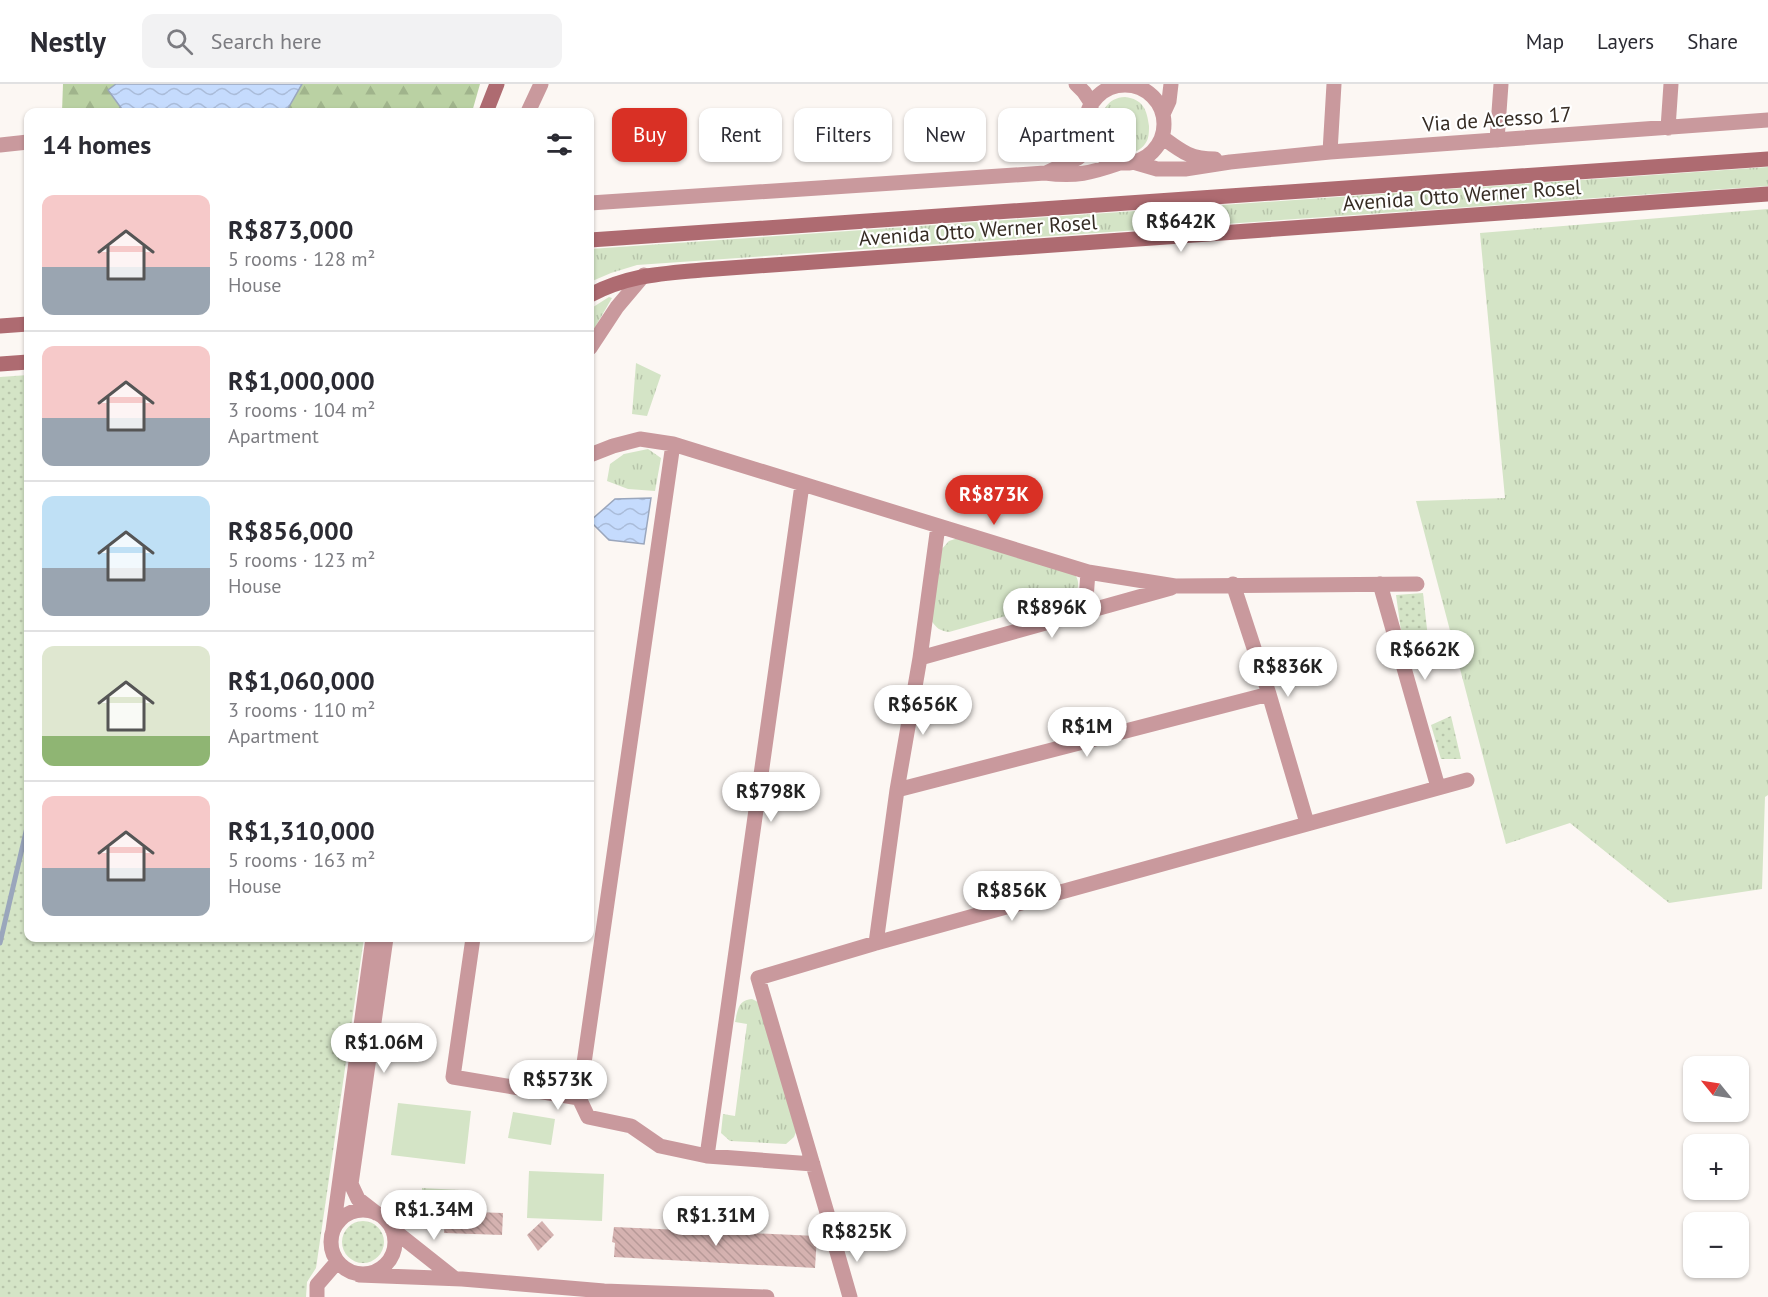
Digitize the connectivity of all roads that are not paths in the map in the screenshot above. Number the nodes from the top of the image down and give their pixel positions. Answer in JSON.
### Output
{"nodes":[{"id":1,"x":497,"y":84,"type":"edge"},
{"id":2,"x":541,"y":84,"type":"edge"},
{"id":3,"x":1076,"y":84,"type":"edge"},
{"id":4,"x":1171,"y":84,"type":"edge"},
{"id":5,"x":1334,"y":84,"type":"edge"},
{"id":6,"x":1502,"y":84,"type":"edge"},
{"id":7,"x":1671,"y":84,"type":"edge"},
{"id":8,"x":1121,"y":85,"type":"edge"},
{"id":9,"x":1139,"y":86,"type":"edge"},
{"id":10,"x":1092,"y":104,"type":"junction"},
{"id":11,"x":488,"y":108,"type":"edge"},
{"id":12,"x":530,"y":108,"type":"edge"},
{"id":13,"x":1090,"y":108,"type":"edge"},
{"id":14,"x":1163,"y":114,"type":"junction"},
{"id":15,"x":1768,"y":120,"type":"edge"},
{"id":16,"x":1668,"y":128,"type":"junction"},
{"id":17,"x":1162,"y":137,"type":"junction"},
{"id":18,"x":1497,"y":140,"type":"junction"},
{"id":19,"x":24,"y":142,"type":"edge"},
{"id":20,"x":0,"y":145,"type":"edge"},
{"id":21,"x":1330,"y":152,"type":"junction"},
{"id":22,"x":1768,"y":159,"type":"edge"},
{"id":23,"x":1069,"y":162,"type":"edge"},
{"id":24,"x":1121,"y":162,"type":"edge"},
{"id":25,"x":1230,"y":162,"type":"junction"},
{"id":26,"x":1127,"y":163,"type":"junction"},
{"id":27,"x":1045,"y":173,"type":"junction"},
{"id":28,"x":1768,"y":194,"type":"edge"},
{"id":29,"x":594,"y":203,"type":"edge"},
{"id":30,"x":594,"y":240,"type":"edge"},
{"id":31,"x":644,"y":275,"type":"junction"},
{"id":32,"x":594,"y":293,"type":"edge"},
{"id":33,"x":24,"y":324,"type":"edge"},
{"id":34,"x":0,"y":326,"type":"edge"},
{"id":35,"x":594,"y":343,"type":"edge"},
{"id":36,"x":24,"y":362,"type":"edge"},
{"id":37,"x":0,"y":364,"type":"edge"},
{"id":38,"x":673,"y":444,"type":"junction"},
{"id":39,"x":594,"y":453,"type":"edge"},
{"id":40,"x":802,"y":485,"type":"junction"},
{"id":41,"x":938,"y":526,"type":"junction"},
{"id":42,"x":1088,"y":572,"type":"junction"},
{"id":43,"x":1380,"y":584,"type":"junction"},
{"id":44,"x":1417,"y":584,"type":"dead end"},
{"id":45,"x":1233,"y":585,"type":"junction"},
{"id":46,"x":1175,"y":586,"type":"junction"},
{"id":47,"x":1084,"y":612,"type":"junction"},
{"id":48,"x":920,"y":658,"type":"junction"},
{"id":49,"x":1269,"y":694,"type":"junction"},
{"id":50,"x":1467,"y":780,"type":"dead end"},
{"id":51,"x":1438,"y":786,"type":"junction"},
{"id":52,"x":897,"y":790,"type":"junction"},
{"id":53,"x":1307,"y":823,"type":"junction"},
{"id":54,"x":372,"y":942,"type":"edge"},
{"id":55,"x":385,"y":942,"type":"edge"},
{"id":56,"x":472,"y":942,"type":"edge"},
{"id":57,"x":876,"y":943,"type":"junction"},
{"id":58,"x":758,"y":978,"type":"junction"},
{"id":59,"x":731,"y":984,"type":"junction"},
{"id":60,"x":579,"y":1098,"type":"junction"},
{"id":61,"x":707,"y":1156,"type":"junction"},
{"id":62,"x":813,"y":1164,"type":"junction"},
{"id":63,"x":376,"y":1213,"type":"junction"},
{"id":64,"x":828,"y":1216,"type":"dead end"},
{"id":65,"x":392,"y":1229,"type":"junction"},
{"id":66,"x":333,"y":1230,"type":"junction"},
{"id":67,"x":833,"y":1238,"type":"dead end"},
{"id":68,"x":337,"y":1262,"type":"junction"},
{"id":69,"x":359,"y":1275,"type":"junction"},
{"id":70,"x":454,"y":1278,"type":"junction"},
{"id":71,"x":604,"y":1294,"type":"edge"},
{"id":72,"x":317,"y":1297,"type":"edge"},
{"id":73,"x":767,"y":1297,"type":"edge"},
{"id":74,"x":850,"y":1297,"type":"edge"}],
"edges":[{"from":1,"to":11,"type":"street"},
{"from":2,"to":12,"type":"street"},
{"from":3,"to":10,"type":"street"},
{"from":4,"to":14,"type":"street"},
{"from":5,"to":21,"type":"street"},
{"from":6,"to":18,"type":"street"},
{"from":7,"to":16,"type":"street"},
{"from":8,"to":9,"type":"street"},
{"from":8,"to":10,"type":"street"},
{"from":9,"to":14,"type":"street"},
{"from":10,"to":13,"type":"street"},
{"from":14,"to":17,"type":"street"},
{"from":15,"to":16,"type":"street","name":"Via de Acesso 17"},
{"from":16,"to":18,"type":"street","name":"Via de Acesso 17"},
{"from":17,"to":25,"type":"street","name":"Via de Acesso 17"},
{"from":17,"to":26,"type":"street"},
{"from":18,"to":21,"type":"street","name":"Via de Acesso 17"},
{"from":19,"to":20,"type":"street"},
{"from":21,"to":25,"type":"street","name":"Via de Acesso 17"},
{"from":22,"to":30,"type":"street","name":"Avenida Otto Werner Rosel"},
{"from":23,"to":27,"type":"street"},
{"from":24,"to":26,"type":"street"},
{"from":25,"to":26,"type":"street","name":"Via de Acesso 17"},
{"from":26,"to":27,"type":"street"},
{"from":27,"to":29,"type":"street"},
{"from":28,"to":31,"type":"street","name":"Avenida Otto Werner Rosel"},
{"from":31,"to":32,"type":"street","name":"Avenida Otto Werner Rosel"},
{"from":31,"to":35,"type":"street"},
{"from":33,"to":34,"type":"street"},
{"from":36,"to":37,"type":"street"},
{"from":38,"to":39,"type":"street"},
{"from":38,"to":40,"type":"street"},
{"from":38,"to":60,"type":"street"},
{"from":40,"to":41,"type":"street"},
{"from":40,"to":59,"type":"street"},
{"from":41,"to":42,"type":"street"},
{"from":41,"to":48,"type":"street"},
{"from":42,"to":46,"type":"street"},
{"from":42,"to":47,"type":"street"},
{"from":43,"to":44,"type":"street"},
{"from":43,"to":45,"type":"street"},
{"from":43,"to":51,"type":"street"},
{"from":45,"to":46,"type":"street"},
{"from":45,"to":49,"type":"street"},
{"from":46,"to":47,"type":"street"},
{"from":47,"to":48,"type":"street"},
{"from":48,"to":52,"type":"street"},
{"from":49,"to":52,"type":"street"},
{"from":49,"to":53,"type":"street"},
{"from":50,"to":51,"type":"street"},
{"from":51,"to":53,"type":"street"},
{"from":52,"to":57,"type":"street"},
{"from":53,"to":57,"type":"street"},
{"from":54,"to":66,"type":"street"},
{"from":55,"to":63,"type":"street"},
{"from":56,"to":60,"type":"street"},
{"from":57,"to":58,"type":"street"},
{"from":58,"to":59,"type":"street"},
{"from":58,"to":62,"type":"street"},
{"from":59,"to":61,"type":"street"},
{"from":60,"to":61,"type":"street"},
{"from":61,"to":62,"type":"street"},
{"from":62,"to":64,"type":"street"},
{"from":63,"to":65,"type":"street"},
{"from":63,"to":66,"type":"street"},
{"from":65,"to":69,"type":"street"},
{"from":65,"to":70,"type":"street"},
{"from":66,"to":68,"type":"street"},
{"from":67,"to":74,"type":"street"},
{"from":68,"to":69,"type":"street"},
{"from":68,"to":72,"type":"street"},
{"from":69,"to":70,"type":"street"},
{"from":70,"to":71,"type":"street"},
{"from":71,"to":73,"type":"street"}]}
